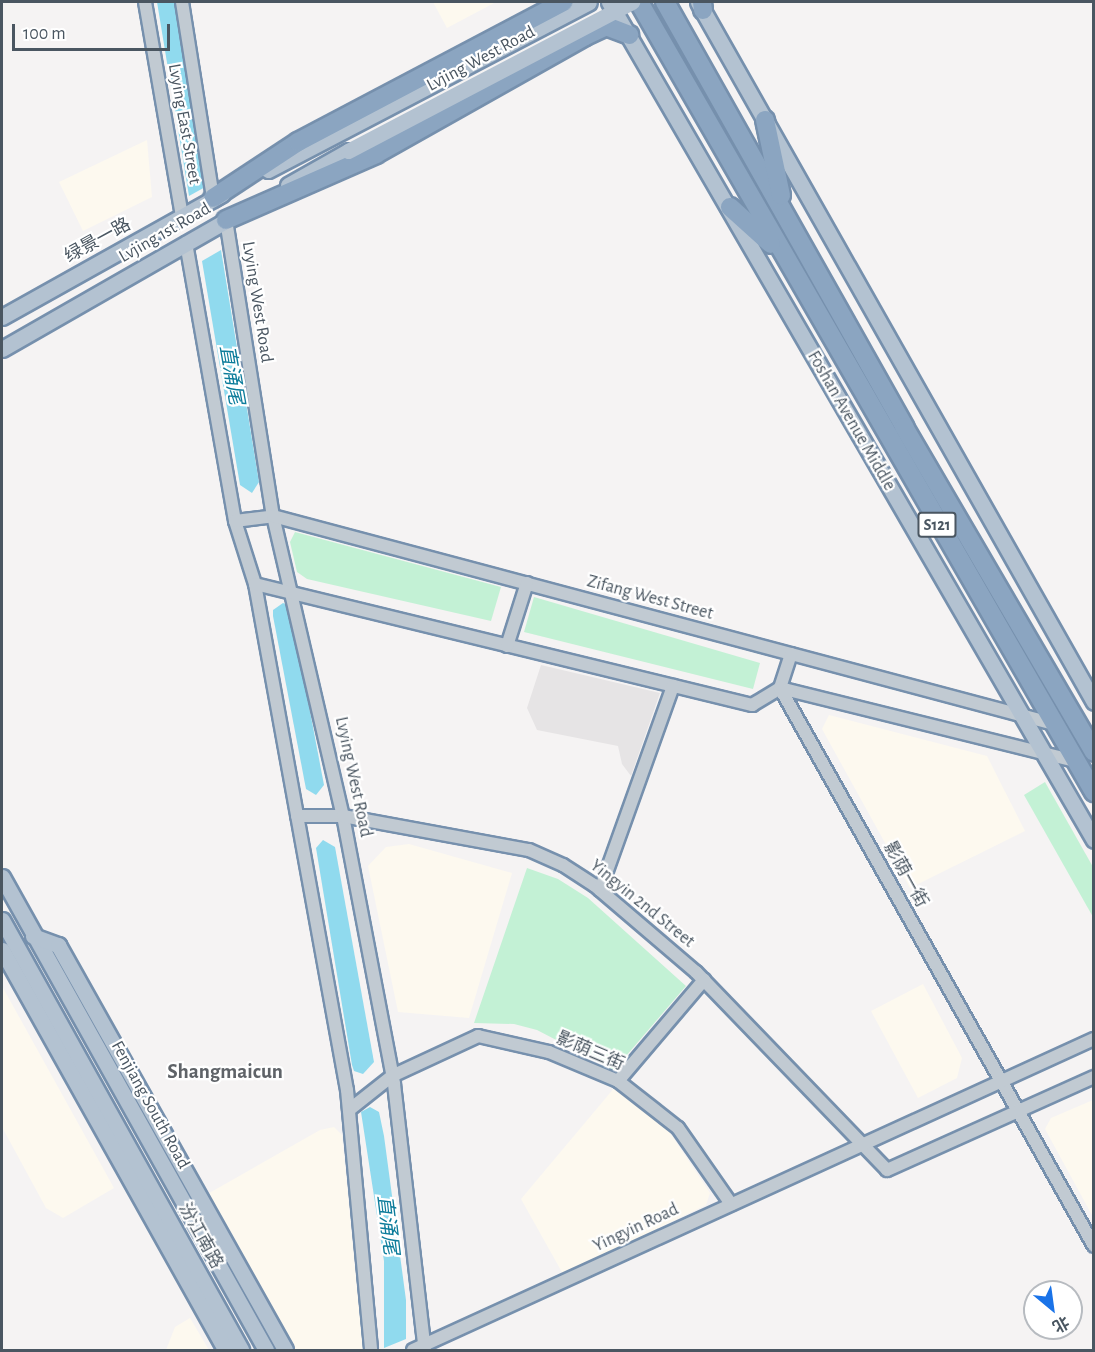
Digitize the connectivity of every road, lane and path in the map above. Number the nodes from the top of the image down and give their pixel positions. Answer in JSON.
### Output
{"nodes":[{"id":1,"x":145,"y":2,"type":"edge"},
{"id":2,"x":182,"y":2,"type":"edge"},
{"id":3,"x":562,"y":2,"type":"edge"},
{"id":4,"x":589,"y":2,"type":"edge"},
{"id":5,"x":609,"y":2,"type":"edge"},
{"id":6,"x":632,"y":2,"type":"edge"},
{"id":7,"x":639,"y":2,"type":"edge"},
{"id":8,"x":664,"y":2,"type":"edge"},
{"id":9,"x":701,"y":4,"type":"edge"},
{"id":10,"x":629,"y":35,"type":"junction"},
{"id":11,"x":765,"y":120,"type":"junction"},
{"id":12,"x":335,"y":136,"type":"joint"},
{"id":13,"x":348,"y":151,"type":"joint"},
{"id":14,"x":213,"y":198,"type":"junction"},
{"id":15,"x":730,"y":207,"type":"junction"},
{"id":16,"x":785,"y":215,"type":"junction"},
{"id":17,"x":182,"y":216,"type":"junction"},
{"id":18,"x":226,"y":220,"type":"junction"},
{"id":19,"x":186,"y":243,"type":"junction"},
{"id":20,"x":784,"y":255,"type":"junction"},
{"id":21,"x":2,"y":317,"type":"edge"},
{"id":22,"x":2,"y":349,"type":"edge"},
{"id":23,"x":273,"y":516,"type":"junction"},
{"id":24,"x":235,"y":521,"type":"junction"},
{"id":25,"x":527,"y":583,"type":"junction"},
{"id":26,"x":255,"y":584,"type":"junction"},
{"id":27,"x":291,"y":594,"type":"junction"},
{"id":28,"x":507,"y":646,"type":"junction"},
{"id":29,"x":791,"y":654,"type":"junction"},
{"id":30,"x":673,"y":686,"type":"junction"},
{"id":31,"x":780,"y":688,"type":"junction"},
{"id":32,"x":1094,"y":702,"type":"edge"},
{"id":33,"x":1022,"y":715,"type":"junction"},
{"id":34,"x":1054,"y":724,"type":"junction"},
{"id":35,"x":1094,"y":752,"type":"edge"},
{"id":36,"x":1043,"y":754,"type":"junction"},
{"id":37,"x":1075,"y":761,"type":"junction"},
{"id":38,"x":1094,"y":792,"type":"edge"},
{"id":39,"x":297,"y":816,"type":"junction"},
{"id":40,"x":343,"y":816,"type":"junction"},
{"id":41,"x":1094,"y":840,"type":"edge"},
{"id":42,"x":2,"y":878,"type":"edge"},
{"id":43,"x":600,"y":890,"type":"junction"},
{"id":44,"x":2,"y":920,"type":"edge"},
{"id":45,"x":33,"y":936,"type":"junction"},
{"id":46,"x":5,"y":945,"type":"edge"},
{"id":47,"x":75,"y":976,"type":"junction"},
{"id":48,"x":704,"y":980,"type":"junction"},
{"id":49,"x":60,"y":984,"type":"junction"},
{"id":50,"x":1094,"y":1039,"type":"edge"},
{"id":51,"x":392,"y":1076,"type":"junction"},
{"id":52,"x":1094,"y":1077,"type":"edge"},
{"id":53,"x":999,"y":1080,"type":"junction"},
{"id":54,"x":618,"y":1081,"type":"junction"},
{"id":55,"x":349,"y":1110,"type":"junction"},
{"id":56,"x":1017,"y":1111,"type":"junction"},
{"id":57,"x":862,"y":1143,"type":"junction"},
{"id":58,"x":194,"y":1188,"type":"junction"},
{"id":59,"x":179,"y":1196,"type":"junction"},
{"id":60,"x":731,"y":1204,"type":"junction"},
{"id":61,"x":155,"y":1210,"type":"junction"},
{"id":62,"x":1094,"y":1246,"type":"edge"},
{"id":63,"x":421,"y":1349,"type":"edge"},
{"id":64,"x":226,"y":1350,"type":"edge"},
{"id":65,"x":241,"y":1350,"type":"edge"},
{"id":66,"x":266,"y":1350,"type":"edge"},
{"id":67,"x":285,"y":1350,"type":"edge"},
{"id":68,"x":371,"y":1350,"type":"edge"}],
"edges":[{"from":1,"to":17,"type":"street","name":"Lvying East Street"},
{"from":2,"to":14,"type":"street","name":"Lvying East Street"},
{"from":3,"to":14,"type":"highway"},
{"from":4,"to":12,"type":"main road","name":"Lvjing West Road"},
{"from":5,"to":10,"type":"main road","name":"Foshan Avenue Middle"},
{"from":6,"to":13,"type":"main road","name":"Lvjing West Road","bridge":true},
{"from":7,"to":20,"type":"highway","name":"Foshan Avenue Middle","number":"S121"},
{"from":8,"to":16,"type":"highway","number":"S121"},
{"from":9,"to":11,"type":"main road"},
{"from":10,"to":15,"type":"main road","name":"Foshan Avenue Middle"},
{"from":10,"to":18,"type":"highway"},
{"from":11,"to":16,"type":"highway"},
{"from":11,"to":32,"type":"main road"},
{"from":12,"to":14,"type":"main road","name":"Lvjing 1st Road"},
{"from":13,"to":18,"type":"main road","name":"Lvjing 1st Road"},
{"from":14,"to":17,"type":"main road","name":"绿景一路"},
{"from":15,"to":20,"type":"highway"},
{"from":15,"to":33,"type":"main road","name":"Foshan Avenue Middle"},
{"from":16,"to":35,"type":"highway","number":"S121"},
{"from":17,"to":21,"type":"main road","name":"绿景一路"},
{"from":18,"to":19,"type":"main road","name":"Lvjing 1st Road"},
{"from":18,"to":23,"type":"street","name":"Lvying West Road"},
{"from":19,"to":22,"type":"main road","name":"Lvjing 1st Road"},
{"from":19,"to":24,"type":"street"},
{"from":20,"to":34,"type":"highway","name":"Foshan Avenue Middle","number":"S121"},
{"from":23,"to":24,"type":"street","name":"Zifang West Street"},
{"from":23,"to":25,"type":"street","name":"Zifang West Street"},
{"from":23,"to":27,"type":"street","name":"Lvying West Road"},
{"from":24,"to":26,"type":"street"},
{"from":25,"to":28,"type":"street"},
{"from":25,"to":29,"type":"street","name":"Zifang West Street"},
{"from":26,"to":27,"type":"street"},
{"from":26,"to":39,"type":"street"},
{"from":27,"to":28,"type":"street"},
{"from":27,"to":40,"type":"street","name":"Lvying West Road"},
{"from":28,"to":30,"type":"street"},
{"from":29,"to":31,"type":"street"},
{"from":29,"to":33,"type":"street","name":"Zifang West Street"},
{"from":30,"to":31,"type":"street"},
{"from":30,"to":43,"type":"street"},
{"from":31,"to":36,"type":"street"},
{"from":31,"to":53,"type":"street","name":"影荫一街"},
{"from":33,"to":34,"type":"street","name":"Zifang West Street"},
{"from":33,"to":36,"type":"main road","name":"Foshan Avenue Middle"},
{"from":34,"to":37,"type":"highway","name":"Foshan Avenue Middle","number":"S121"},
{"from":36,"to":37,"type":"street"},
{"from":36,"to":41,"type":"main road","name":"Foshan Avenue Middle"},
{"from":37,"to":38,"type":"highway","name":"Foshan Avenue Middle","number":"S121"},
{"from":39,"to":40,"type":"street","name":"Yingyin 2nd Street"},
{"from":39,"to":55,"type":"street"},
{"from":40,"to":43,"type":"street","name":"Yingyin 2nd Street"},
{"from":40,"to":51,"type":"street","name":"Lvying West Road"},
{"from":42,"to":45,"type":"main road","name":"Fenjiang South Road"},
{"from":43,"to":48,"type":"street","name":"Yingyin 2nd Street"},
{"from":44,"to":46,"type":"main road","name":"汾江南路"},
{"from":45,"to":47,"type":"main road"},
{"from":45,"to":49,"type":"main road","name":"Fenjiang South Road"},
{"from":46,"to":61,"type":"main road","name":"汾江南路"},
{"from":47,"to":49,"type":"main road"},
{"from":47,"to":58,"type":"main road"},
{"from":48,"to":54,"type":"street"},
{"from":48,"to":57,"type":"street","name":"Yingyin 2nd Street"},
{"from":49,"to":59,"type":"main road","name":"Fenjiang South Road"},
{"from":50,"to":53,"type":"street","name":"Yingyin Road"},
{"from":51,"to":54,"type":"street","name":"影荫三街"},
{"from":51,"to":55,"type":"street","name":"影荫三街"},
{"from":51,"to":63,"type":"street","name":"Lvying West Road"},
{"from":52,"to":56,"type":"street"},
{"from":53,"to":56,"type":"street","name":"影荫一街"},
{"from":53,"to":57,"type":"street","name":"Yingyin Road"},
{"from":54,"to":60,"type":"street","name":"影荫三街"},
{"from":55,"to":68,"type":"street"},
{"from":56,"to":57,"type":"street"},
{"from":56,"to":62,"type":"street","name":"影荫一街"},
{"from":57,"to":60,"type":"street","name":"Yingyin Road"},
{"from":58,"to":59,"type":"main road"},
{"from":58,"to":67,"type":"main road"},
{"from":59,"to":66,"type":"main road","name":"Fenjiang South Road"},
{"from":60,"to":63,"type":"street","name":"Yingyin Road"},
{"from":61,"to":64,"type":"main road"},
{"from":61,"to":65,"type":"main road","name":"汾江南路"}]}
